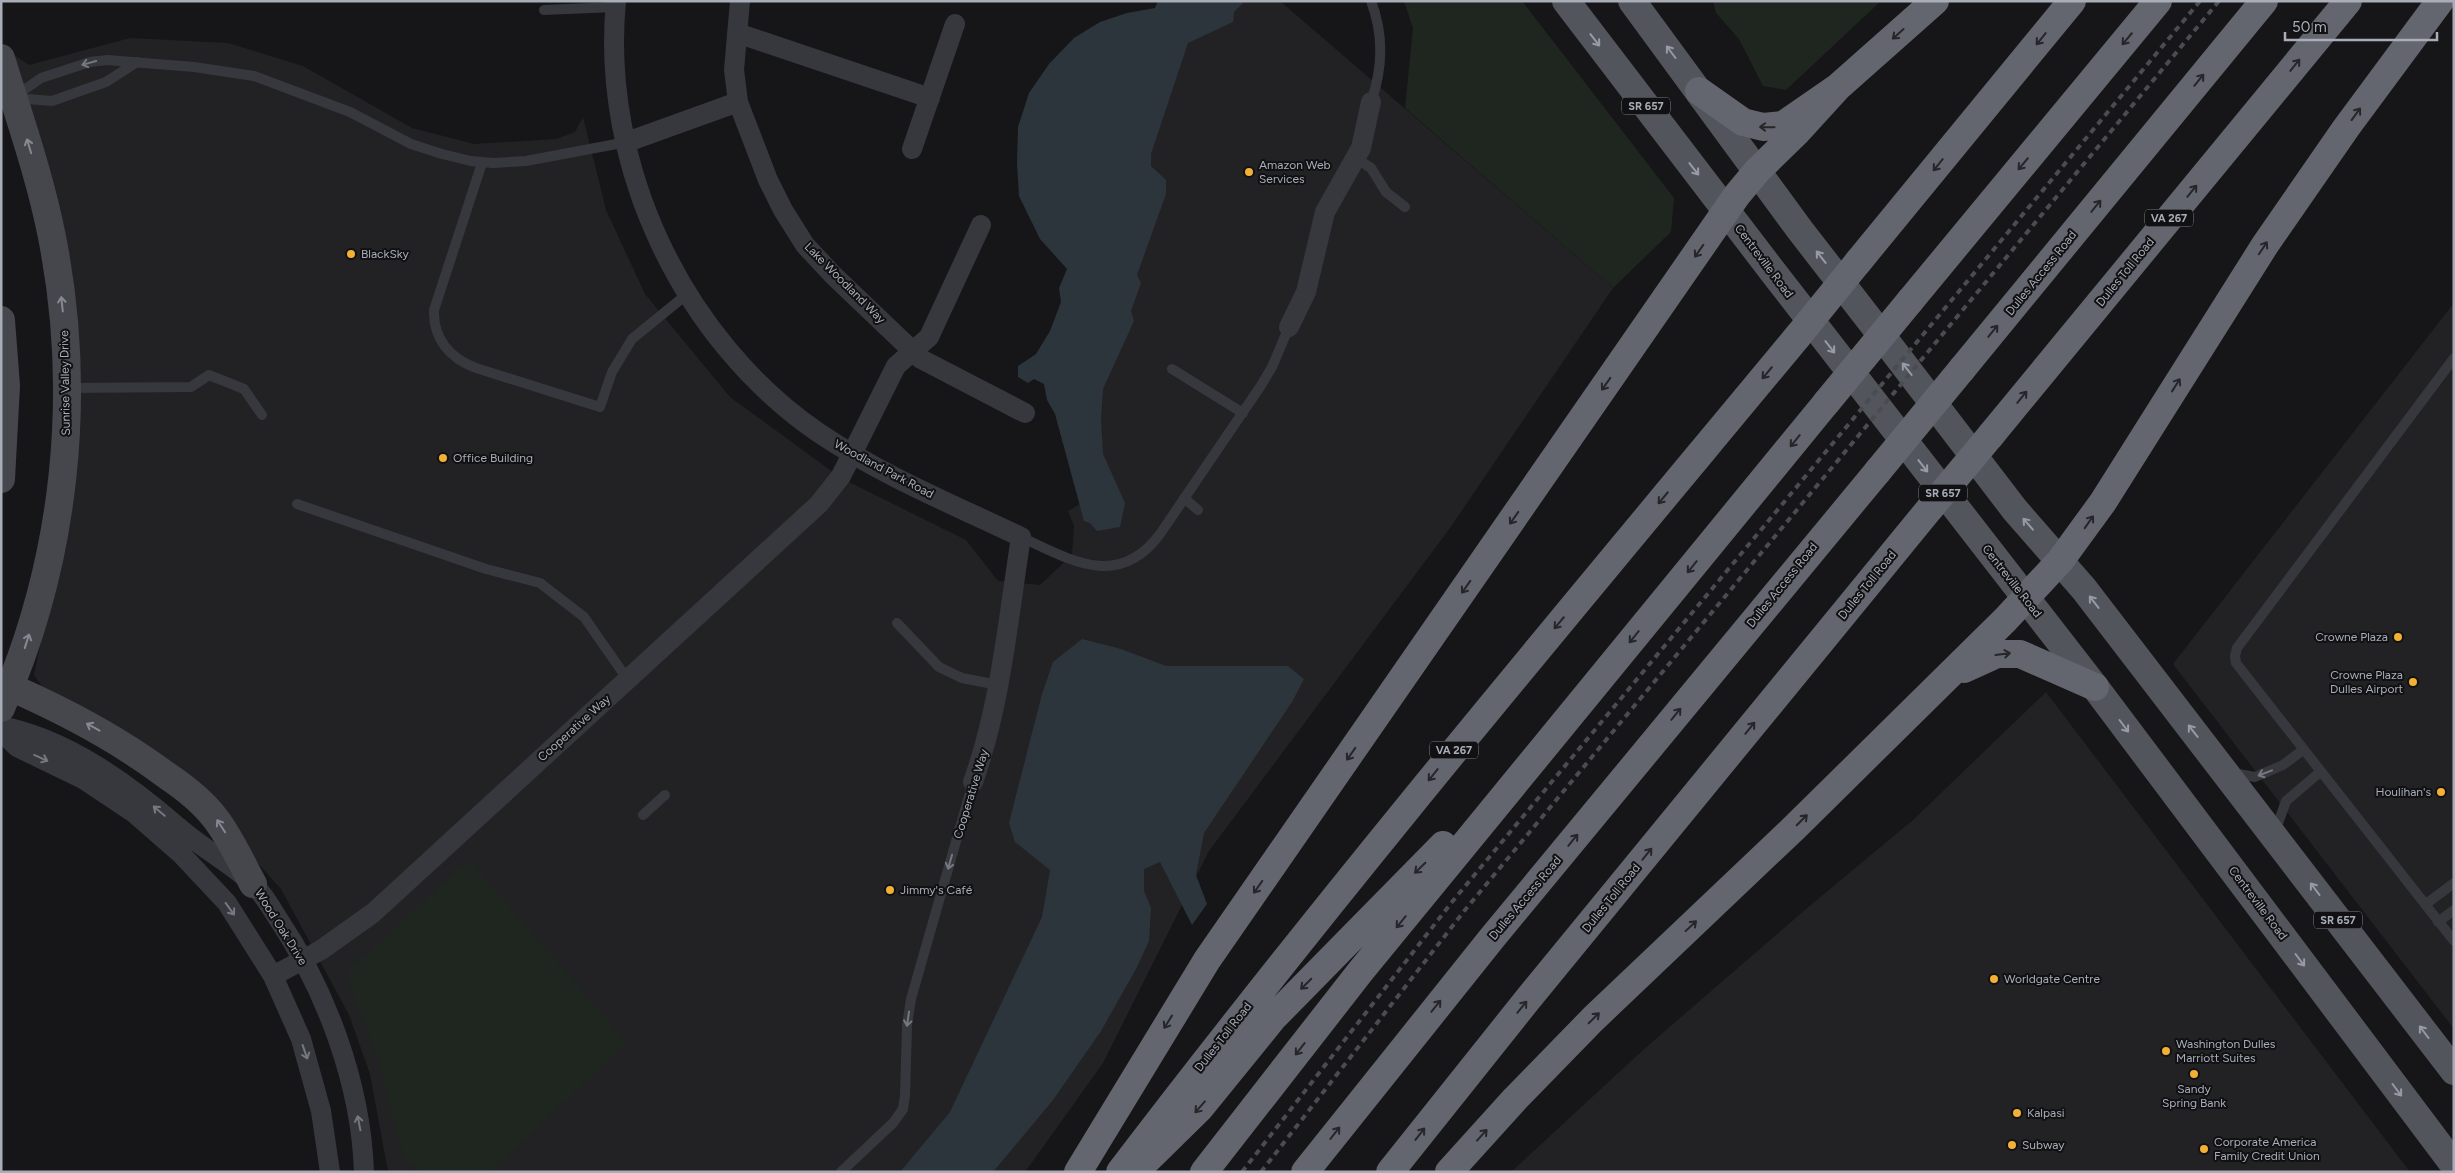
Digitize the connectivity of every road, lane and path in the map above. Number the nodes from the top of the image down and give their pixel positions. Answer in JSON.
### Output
{"nodes":[{"id":1,"x":740,"y":1,"type":"edge"},
{"id":2,"x":1371,"y":1,"type":"edge"},
{"id":3,"x":1566,"y":1,"type":"edge"},
{"id":4,"x":1632,"y":1,"type":"edge"},
{"id":5,"x":1934,"y":1,"type":"edge"},
{"id":6,"x":2072,"y":1,"type":"edge"},
{"id":7,"x":2158,"y":1,"type":"edge"},
{"id":8,"x":2264,"y":1,"type":"edge"},
{"id":9,"x":2348,"y":1,"type":"edge"},
{"id":10,"x":2440,"y":1,"type":"edge"},
{"id":11,"x":616,"y":4,"type":"edge"},
{"id":12,"x":544,"y":10,"type":"dead end"},
{"id":13,"x":955,"y":24,"type":"dead end"},
{"id":14,"x":737,"y":33,"type":"junction"},
{"id":15,"x":1,"y":58,"type":"edge"},
{"id":16,"x":138,"y":62,"type":"junction"},
{"id":17,"x":1838,"y":87,"type":"junction"},
{"id":18,"x":1699,"y":91,"type":"junction"},
{"id":19,"x":930,"y":98,"type":"junction"},
{"id":20,"x":7,"y":99,"type":"edge"},
{"id":21,"x":738,"y":102,"type":"junction"},
{"id":22,"x":1371,"y":102,"type":"joint"},
{"id":23,"x":627,"y":142,"type":"junction"},
{"id":24,"x":912,"y":149,"type":"dead end"},
{"id":25,"x":1356,"y":158,"type":"junction"},
{"id":26,"x":482,"y":163,"type":"junction"},
{"id":27,"x":1757,"y":171,"type":"junction"},
{"id":28,"x":1404,"y":207,"type":"dead end"},
{"id":29,"x":1727,"y":211,"type":"junction"},
{"id":30,"x":981,"y":225,"type":"dead end"},
{"id":31,"x":686,"y":295,"type":"junction"},
{"id":32,"x":1,"y":320,"type":"edge"},
{"id":33,"x":1289,"y":327,"type":"joint"},
{"id":34,"x":913,"y":351,"type":"junction"},
{"id":35,"x":2454,"y":358,"type":"edge"},
{"id":36,"x":1172,"y":369,"type":"dead end"},
{"id":37,"x":67,"y":388,"type":"junction"},
{"id":38,"x":1025,"y":413,"type":"dead end"},
{"id":39,"x":1242,"y":413,"type":"junction"},
{"id":40,"x":262,"y":415,"type":"dead end"},
{"id":41,"x":852,"y":454,"type":"junction"},
{"id":42,"x":1,"y":479,"type":"edge"},
{"id":43,"x":1184,"y":498,"type":"junction"},
{"id":44,"x":297,"y":504,"type":"dead end"},
{"id":45,"x":1198,"y":510,"type":"dead end"},
{"id":46,"x":1021,"y":538,"type":"junction"},
{"id":47,"x":2060,"y":561,"type":"junction"},
{"id":48,"x":2026,"y":599,"type":"junction"},
{"id":49,"x":897,"y":623,"type":"dead end"},
{"id":50,"x":628,"y":680,"type":"junction"},
{"id":51,"x":1942,"y":680,"type":"junction"},
{"id":52,"x":1598,"y":681,"type":"junction"},
{"id":53,"x":998,"y":686,"type":"junction"},
{"id":54,"x":2095,"y":687,"type":"junction"},
{"id":55,"x":6,"y":697,"type":"edge"},
{"id":56,"x":1,"y":726,"type":"edge"},
{"id":57,"x":1,"y":731,"type":"edge"},
{"id":58,"x":2303,"y":750,"type":"junction"},
{"id":59,"x":2223,"y":770,"type":"junction"},
{"id":60,"x":2320,"y":772,"type":"junction"},
{"id":61,"x":974,"y":782,"type":"joint"},
{"id":62,"x":665,"y":794,"type":"dead end"},
{"id":63,"x":643,"y":815,"type":"dead end"},
{"id":64,"x":2274,"y":835,"type":"junction"},
{"id":65,"x":2454,"y":883,"type":"edge"},
{"id":66,"x":253,"y":884,"type":"junction"},
{"id":67,"x":2426,"y":904,"type":"junction"},
{"id":68,"x":2454,"y":910,"type":"edge"},
{"id":69,"x":2438,"y":922,"type":"junction"},
{"id":70,"x":2454,"y":941,"type":"edge"},
{"id":71,"x":303,"y":960,"type":"junction"},
{"id":72,"x":273,"y":976,"type":"junction"},
{"id":73,"x":2454,"y":1071,"type":"edge"},
{"id":74,"x":2422,"y":1124,"type":"junction"},
{"id":75,"x":2454,"y":1165,"type":"edge"},
{"id":76,"x":330,"y":1172,"type":"edge"},
{"id":77,"x":364,"y":1172,"type":"edge"},
{"id":78,"x":841,"y":1172,"type":"edge"},
{"id":79,"x":1078,"y":1172,"type":"edge"},
{"id":80,"x":1120,"y":1172,"type":"edge"},
{"id":81,"x":1136,"y":1172,"type":"edge"},
{"id":82,"x":1204,"y":1172,"type":"edge"},
{"id":83,"x":1305,"y":1172,"type":"edge"},
{"id":84,"x":1390,"y":1172,"type":"edge"},
{"id":85,"x":1449,"y":1172,"type":"edge"},
{"id":86,"x":2435,"y":1172,"type":"edge"}],
"edges":[{"from":1,"to":14,"type":"street","name":"Lake Woodland Way"},
{"from":2,"to":22,"type":"lane"},
{"from":3,"to":29,"type":"main road","name":"Centreville Road","number":"SR 657","one_way":true},
{"from":18,"to":4,"type":"main road","number":"SR 657","one_way":true},
{"from":5,"to":17,"type":"highway","one_way":true},
{"from":6,"to":80,"type":"highway","name":"Dulles Toll Road","number":"VA 267","one_way":true,"bridge":true},
{"from":7,"to":52,"type":"highway","one_way":true,"bridge":true},
{"from":83,"to":8,"type":"highway","name":"Dulles Access Road","one_way":true,"bridge":true},
{"from":84,"to":9,"type":"highway","name":"Dulles Toll Road","number":"VA 267","one_way":true,"bridge":true},
{"from":47,"to":10,"type":"highway","one_way":true},
{"from":11,"to":12,"type":"lane"},
{"from":11,"to":23,"type":"street","name":"Woodland Park Road"},
{"from":13,"to":19,"type":"street"},
{"from":14,"to":19,"type":"street"},
{"from":14,"to":21,"type":"street","name":"Lake Woodland Way"},
{"from":15,"to":20,"type":"main road","name":"Sunrise Valley Drive"},
{"from":16,"to":20,"type":"lane"},
{"from":16,"to":20,"type":"lane","one_way":true},
{"from":16,"to":26,"type":"lane"},
{"from":17,"to":18,"type":"highway","one_way":true},
{"from":17,"to":27,"type":"highway"},
{"from":18,"to":27,"type":"main road","number":"SR 657"},
{"from":19,"to":24,"type":"street"},
{"from":37,"to":20,"type":"main road","name":"Sunrise Valley Drive","one_way":true},
{"from":21,"to":23,"type":"street"},
{"from":21,"to":34,"type":"street","name":"Lake Woodland Way"},
{"from":22,"to":25,"type":"street"},
{"from":23,"to":26,"type":"lane"},
{"from":23,"to":31,"type":"street","name":"Woodland Park Road"},
{"from":25,"to":28,"type":"lane"},
{"from":25,"to":33,"type":"street"},
{"from":26,"to":31,"type":"lane"},
{"from":27,"to":29,"type":"highway"},
{"from":47,"to":27,"type":"main road","number":"SR 657","one_way":true},
{"from":29,"to":48,"type":"main road","name":"Centreville Road","number":"SR 657","one_way":true},
{"from":29,"to":79,"type":"highway","one_way":true},
{"from":30,"to":34,"type":"street","name":"Cooperative Way"},
{"from":31,"to":41,"type":"street","name":"Woodland Park Road"},
{"from":32,"to":42,"type":"main road"},
{"from":33,"to":39,"type":"lane"},
{"from":34,"to":38,"type":"street","name":"Lake Woodland Way"},
{"from":34,"to":41,"type":"street","name":"Cooperative Way"},
{"from":35,"to":58,"type":"lane"},
{"from":36,"to":39,"type":"lane"},
{"from":37,"to":40,"type":"lane"},
{"from":55,"to":37,"type":"main road","name":"Sunrise Valley Drive","one_way":true},
{"from":39,"to":43,"type":"lane"},
{"from":41,"to":46,"type":"street","name":"Woodland Park Road"},
{"from":41,"to":50,"type":"street","name":"Cooperative Way"},
{"from":43,"to":45,"type":"lane"},
{"from":43,"to":46,"type":"lane"},
{"from":44,"to":50,"type":"lane"},
{"from":46,"to":53,"type":"street","name":"Cooperative Way"},
{"from":47,"to":48,"type":"highway"},
{"from":59,"to":47,"type":"main road","number":"SR 657","one_way":true},
{"from":48,"to":51,"type":"highway"},
{"from":48,"to":54,"type":"main road","name":"Centreville Road","number":"SR 657"},
{"from":49,"to":53,"type":"lane"},
{"from":50,"to":71,"type":"street","name":"Cooperative Way"},
{"from":51,"to":54,"type":"highway","one_way":true},
{"from":85,"to":51,"type":"highway","one_way":true},
{"from":52,"to":81,"type":"highway","one_way":true},
{"from":52,"to":82,"type":"highway","one_way":true},
{"from":53,"to":61,"type":"street","name":"Cooperative Way"},
{"from":54,"to":74,"type":"main road","name":"Centreville Road","number":"SR 657","one_way":true},
{"from":66,"to":55,"type":"main road","one_way":true},
{"from":66,"to":56,"type":"street","name":"Wood Oak Drive","one_way":true},
{"from":57,"to":72,"type":"street","one_way":true},
{"from":58,"to":59,"type":"lane","one_way":true},
{"from":58,"to":60,"type":"lane"},
{"from":59,"to":64,"type":"main road","number":"SR 657"},
{"from":60,"to":64,"type":"lane"},
{"from":60,"to":67,"type":"lane"},
{"from":61,"to":78,"type":"lane","name":"Cooperative Way","one_way":true},
{"from":62,"to":63,"type":"lane"},
{"from":73,"to":64,"type":"main road","number":"SR 657","one_way":true},
{"from":65,"to":67,"type":"lane"},
{"from":66,"to":71,"type":"street","name":"Wood Oak Drive"},
{"from":67,"to":69,"type":"lane"},
{"from":68,"to":69,"type":"lane"},
{"from":69,"to":70,"type":"lane"},
{"from":71,"to":72,"type":"street","name":"Cooperative Way"},
{"from":77,"to":71,"type":"street","name":"Wood Oak Drive","one_way":true},
{"from":72,"to":76,"type":"street","one_way":true},
{"from":74,"to":75,"type":"main road","name":"Centreville Road","number":"SR 657"},
{"from":74,"to":86,"type":"main road"}]}
